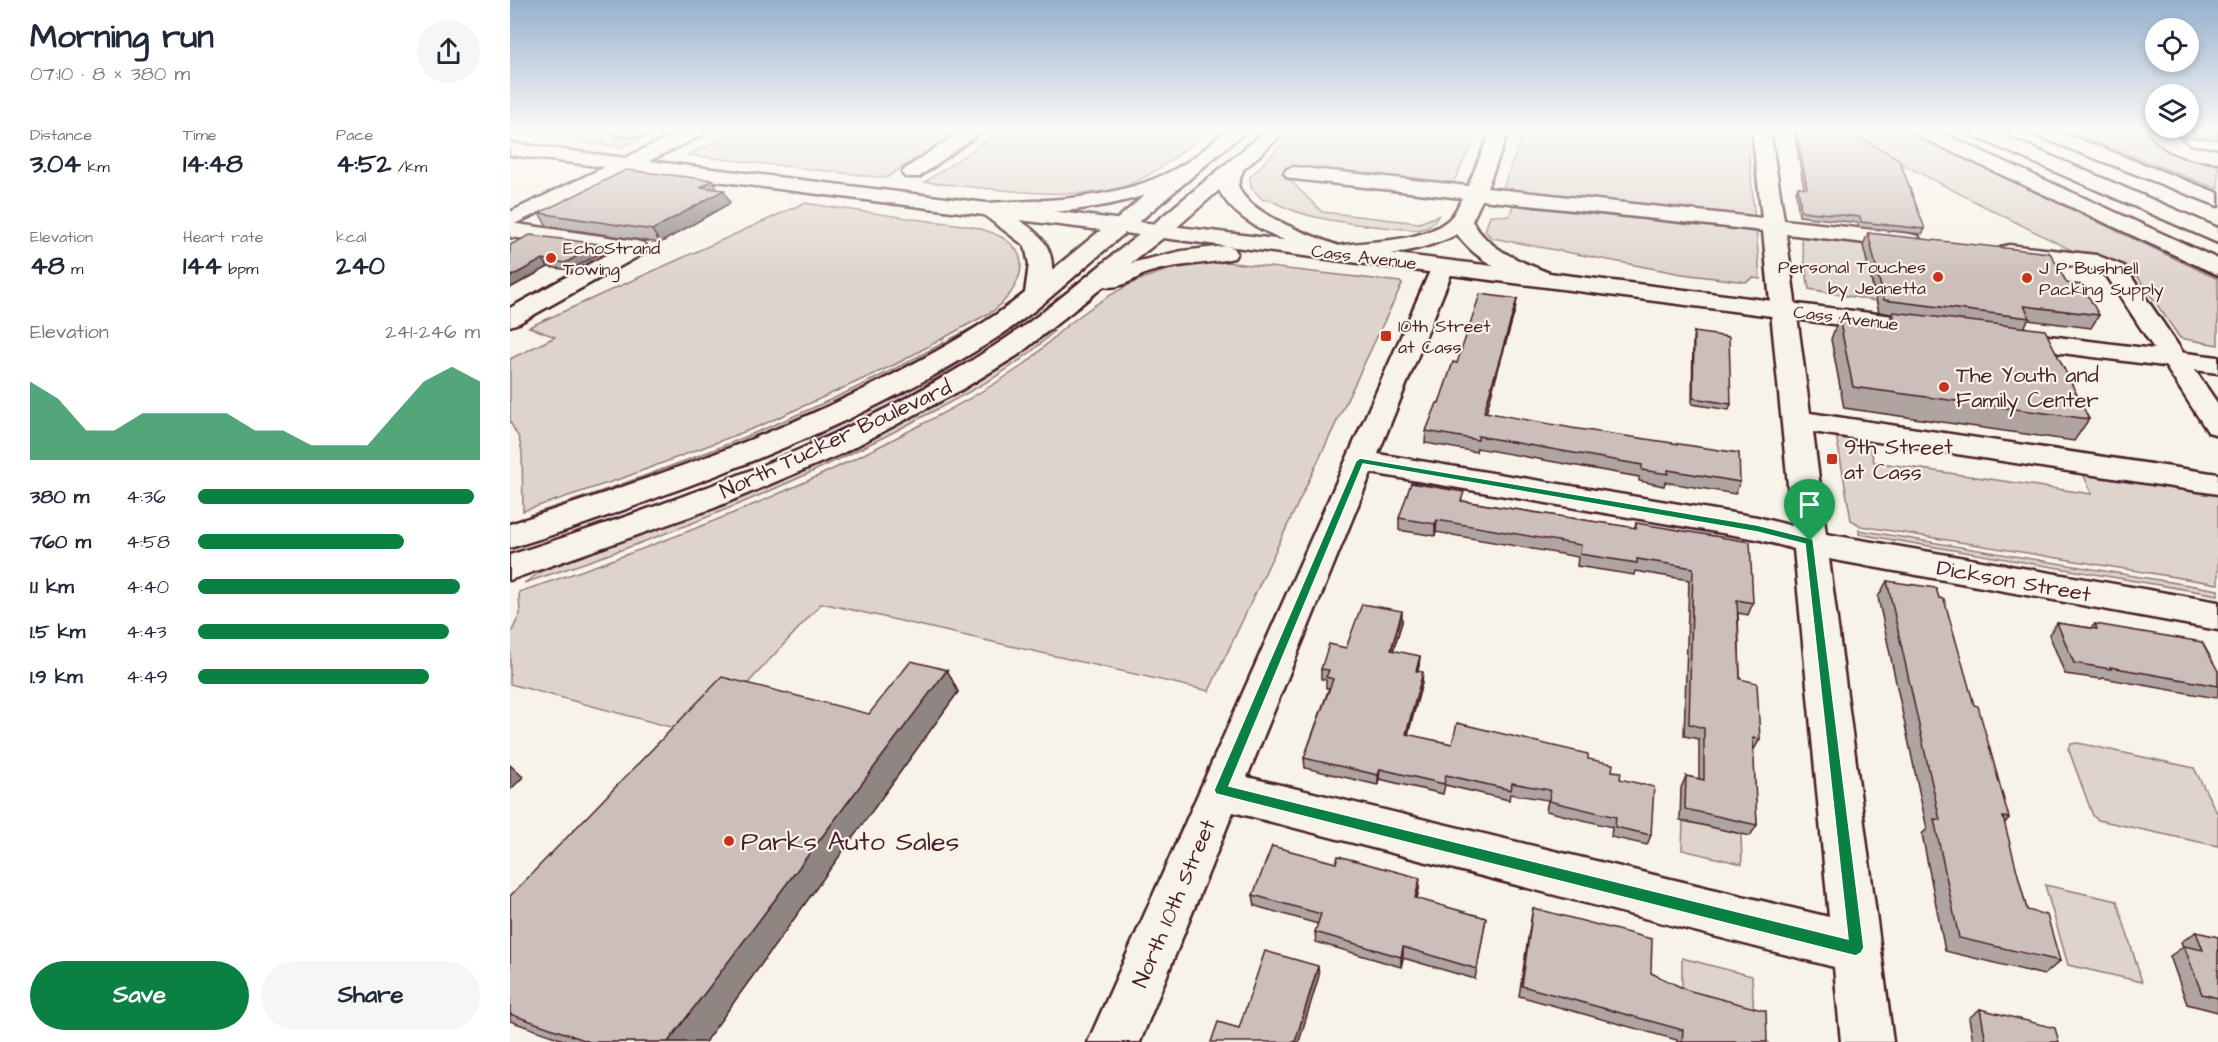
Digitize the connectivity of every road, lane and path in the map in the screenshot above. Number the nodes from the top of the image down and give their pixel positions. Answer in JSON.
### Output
{"nodes":[{"id":1,"x":597,"y":179,"type":"edge"},
{"id":2,"x":744,"y":179,"type":"edge"},
{"id":3,"x":1166,"y":179,"type":"edge"},
{"id":4,"x":1179,"y":179,"type":"edge"},
{"id":5,"x":1223,"y":179,"type":"edge"},
{"id":6,"x":1231,"y":179,"type":"edge"},
{"id":7,"x":1344,"y":179,"type":"edge"},
{"id":8,"x":1479,"y":179,"type":"edge"},
{"id":9,"x":1768,"y":179,"type":"edge"},
{"id":10,"x":2025,"y":179,"type":"edge"},
{"id":11,"x":2051,"y":179,"type":"edge"},
{"id":12,"x":2086,"y":179,"type":"edge"},
{"id":13,"x":2103,"y":179,"type":"edge"},
{"id":14,"x":2163,"y":179,"type":"edge"},
{"id":15,"x":1473,"y":193,"type":"junction"},
{"id":16,"x":2218,"y":200,"type":"edge"},
{"id":17,"x":986,"y":209,"type":"junction"},
{"id":18,"x":510,"y":220,"type":"edge"},
{"id":19,"x":1461,"y":221,"type":"junction"},
{"id":20,"x":2218,"y":225,"type":"edge"},
{"id":21,"x":1120,"y":226,"type":"junction"},
{"id":22,"x":1774,"y":226,"type":"junction"},
{"id":23,"x":510,"y":230,"type":"edge"},
{"id":24,"x":1159,"y":231,"type":"junction"},
{"id":25,"x":2218,"y":236,"type":"edge"},
{"id":26,"x":1934,"y":244,"type":"edge"},
{"id":27,"x":1990,"y":250,"type":"edge"},
{"id":28,"x":2218,"y":252,"type":"edge"},
{"id":29,"x":1336,"y":253,"type":"junction"},
{"id":30,"x":1442,"y":267,"type":"junction"},
{"id":31,"x":2218,"y":268,"type":"edge"},
{"id":32,"x":1544,"y":279,"type":"junction"},
{"id":33,"x":1037,"y":295,"type":"junction"},
{"id":34,"x":1068,"y":305,"type":"junction"},
{"id":35,"x":1782,"y":310,"type":"junction"},
{"id":36,"x":510,"y":318,"type":"edge"},
{"id":37,"x":2174,"y":360,"type":"junction"},
{"id":38,"x":2218,"y":365,"type":"edge"},
{"id":39,"x":1795,"y":420,"type":"junction"},
{"id":40,"x":2218,"y":426,"type":"edge"},
{"id":41,"x":1360,"y":461,"type":"junction"},
{"id":42,"x":2218,"y":484,"type":"edge"},
{"id":43,"x":510,"y":536,"type":"edge"},
{"id":44,"x":1810,"y":541,"type":"junction"},
{"id":45,"x":510,"y":568,"type":"edge"},
{"id":46,"x":2218,"y":616,"type":"edge"},
{"id":47,"x":1221,"y":790,"type":"junction"},
{"id":48,"x":1856,"y":948,"type":"junction"},
{"id":49,"x":1114,"y":1042,"type":"edge"},
{"id":50,"x":1867,"y":1042,"type":"edge"}],
"edges":[{"from":1,"to":18,"type":"main road"},
{"from":2,"to":17,"type":"main road","name":"Cass Avenue"},
{"from":3,"to":17,"type":"main road"},
{"from":4,"to":21,"type":"main road","name":"North Tucker Boulevard"},
{"from":5,"to":24,"type":"main road","name":"North Tucker Boulevard"},
{"from":6,"to":29,"type":"main road"},
{"from":7,"to":15,"type":"main road"},
{"from":8,"to":15,"type":"main road"},
{"from":9,"to":22,"type":"main road"},
{"from":10,"to":31,"type":"main road"},
{"from":11,"to":28,"type":"main road"},
{"from":12,"to":25,"type":"main road"},
{"from":13,"to":20,"type":"main road"},
{"from":14,"to":16,"type":"main road"},
{"from":15,"to":19,"type":"main road"},
{"from":15,"to":22,"type":"main road"},
{"from":17,"to":21,"type":"main road","name":"Cass Avenue"},
{"from":17,"to":33,"type":"main road"},
{"from":19,"to":29,"type":"main road"},
{"from":19,"to":32,"type":"main road"},
{"from":21,"to":24,"type":"main road","name":"Cass Avenue"},
{"from":21,"to":33,"type":"main road","name":"North Tucker Boulevard"},
{"from":22,"to":26,"type":"main road"},
{"from":22,"to":35,"type":"main road"},
{"from":23,"to":36,"type":"main road"},
{"from":24,"to":29,"type":"main road","name":"Cass Avenue"},
{"from":24,"to":34,"type":"main road","name":"North Tucker Boulevard"},
{"from":27,"to":37,"type":"main road"},
{"from":29,"to":30,"type":"main road","name":"Cass Avenue"},
{"from":29,"to":34,"type":"main road"},
{"from":30,"to":32,"type":"main road","name":"Cass Avenue"},
{"from":30,"to":41,"type":"main road","name":"North 10th Street"},
{"from":32,"to":35,"type":"main road","name":"Cass Avenue"},
{"from":33,"to":43,"type":"main road","name":"North Tucker Boulevard"},
{"from":34,"to":45,"type":"main road","name":"North Tucker Boulevard"},
{"from":35,"to":37,"type":"main road","name":"Cass Avenue"},
{"from":35,"to":39,"type":"main road"},
{"from":37,"to":38,"type":"main road","name":"Cass Avenue"},
{"from":37,"to":40,"type":"main road"},
{"from":39,"to":42,"type":"main road"},
{"from":39,"to":44,"type":"main road"},
{"from":41,"to":44,"type":"main road","name":"Dickson Street"},
{"from":41,"to":47,"type":"main road","name":"North 10th Street"},
{"from":44,"to":46,"type":"main road","name":"Dickson Street"},
{"from":44,"to":48,"type":"main road"},
{"from":47,"to":48,"type":"main road"},
{"from":47,"to":49,"type":"main road","name":"North 10th Street"},
{"from":48,"to":50,"type":"main road"}]}
